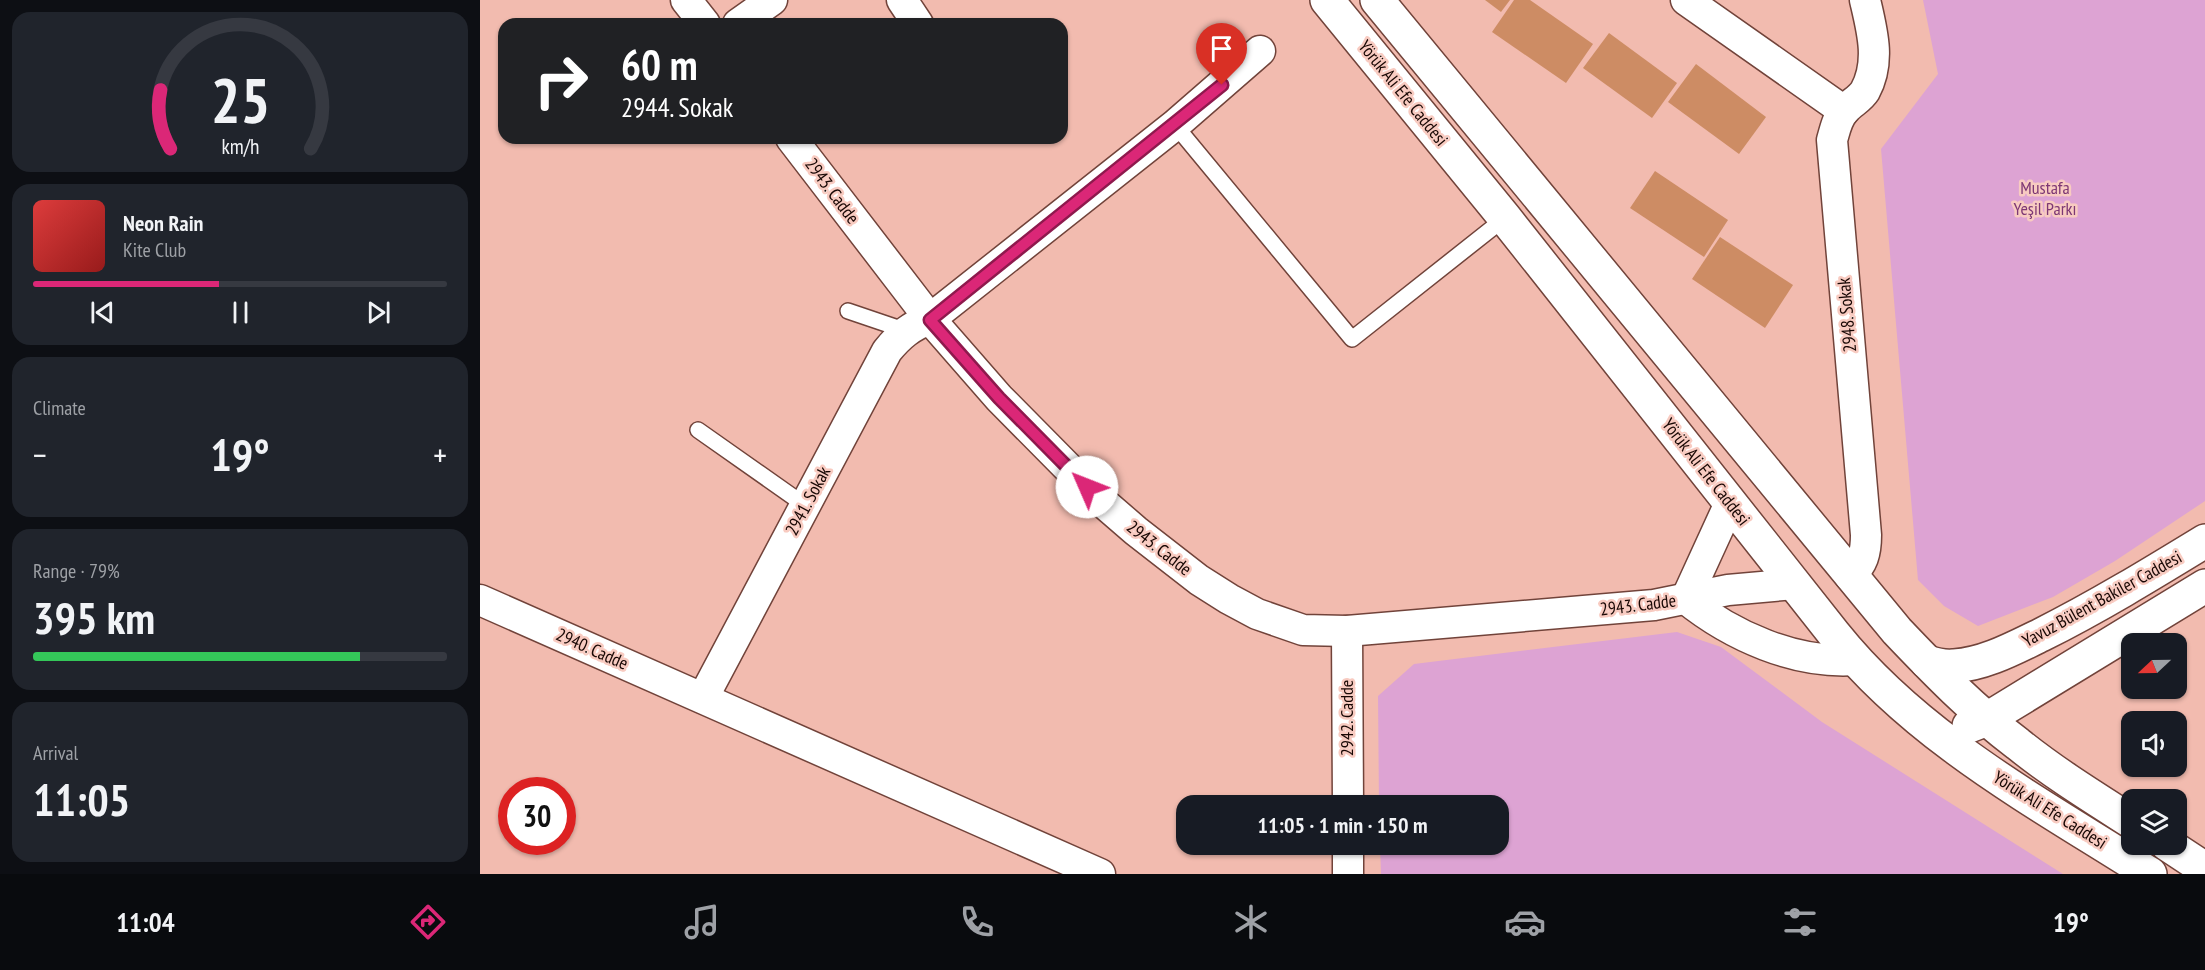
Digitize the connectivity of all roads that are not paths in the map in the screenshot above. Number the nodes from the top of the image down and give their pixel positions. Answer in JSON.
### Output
{"nodes":[{"id":1,"x":686,"y":0,"type":"edge"},
{"id":2,"x":772,"y":0,"type":"edge"},
{"id":3,"x":902,"y":0,"type":"edge"},
{"id":4,"x":1327,"y":0,"type":"edge"},
{"id":5,"x":1377,"y":0,"type":"edge"},
{"id":6,"x":1686,"y":0,"type":"edge"},
{"id":7,"x":1865,"y":0,"type":"edge"},
{"id":8,"x":700,"y":18,"type":"edge"},
{"id":9,"x":746,"y":18,"type":"edge"},
{"id":10,"x":914,"y":18,"type":"edge"},
{"id":11,"x":1260,"y":51,"type":"dead end"},
{"id":12,"x":1844,"y":111,"type":"junction"},
{"id":13,"x":1175,"y":125,"type":"junction"},
{"id":14,"x":795,"y":144,"type":"edge"},
{"id":15,"x":1505,"y":218,"type":"junction"},
{"id":16,"x":848,"y":311,"type":"dead end"},
{"id":17,"x":918,"y":325,"type":"junction"},
{"id":18,"x":698,"y":430,"type":"dead end"},
{"id":19,"x":1730,"y":503,"type":"junction"},
{"id":20,"x":806,"y":506,"type":"junction"},
{"id":21,"x":2205,"y":541,"type":"edge"},
{"id":22,"x":1850,"y":576,"type":"junction"},
{"id":23,"x":1795,"y":584,"type":"junction"},
{"id":24,"x":2205,"y":586,"type":"edge"},
{"id":25,"x":1686,"y":599,"type":"junction"},
{"id":26,"x":480,"y":600,"type":"edge"},
{"id":27,"x":1347,"y":631,"type":"junction"},
{"id":28,"x":1855,"y":660,"type":"junction"},
{"id":29,"x":1927,"y":662,"type":"junction"},
{"id":30,"x":703,"y":698,"type":"junction"},
{"id":31,"x":1917,"y":718,"type":"junction"},
{"id":32,"x":1987,"y":719,"type":"junction"},
{"id":33,"x":1348,"y":795,"type":"edge"},
{"id":34,"x":2121,"y":815,"type":"edge"},
{"id":35,"x":1348,"y":855,"type":"edge"},
{"id":36,"x":2184,"y":855,"type":"edge"},
{"id":37,"x":2205,"y":869,"type":"edge"},
{"id":38,"x":1100,"y":874,"type":"edge"},
{"id":39,"x":1348,"y":874,"type":"edge"},
{"id":40,"x":2150,"y":874,"type":"edge"}],
"edges":[{"from":1,"to":8,"type":"street"},
{"from":2,"to":9,"type":"street"},
{"from":3,"to":10,"type":"street"},
{"from":4,"to":15,"type":"street","name":"Yörük Ali Efe Caddesi"},
{"from":5,"to":22,"type":"street","name":"Yörük Ali Efe Caddesi"},
{"from":6,"to":12,"type":"street"},
{"from":7,"to":12,"type":"street","name":"2948. Sokak"},
{"from":11,"to":13,"type":"street","name":"2941. Sokak"},
{"from":12,"to":22,"type":"street","name":"2948. Sokak"},
{"from":13,"to":15,"type":"lane"},
{"from":13,"to":17,"type":"street","name":"2941. Sokak"},
{"from":14,"to":17,"type":"street","name":"2943. Cadde"},
{"from":15,"to":19,"type":"street","name":"Yörük Ali Efe Caddesi"},
{"from":16,"to":17,"type":"lane"},
{"from":17,"to":20,"type":"street","name":"2941. Sokak"},
{"from":17,"to":27,"type":"street","name":"2943. Cadde"},
{"from":18,"to":20,"type":"lane"},
{"from":19,"to":23,"type":"street","name":"Yörük Ali Efe Caddesi"},
{"from":19,"to":25,"type":"street","name":"2943. Cadde"},
{"from":20,"to":30,"type":"street","name":"2941. Sokak"},
{"from":21,"to":29,"type":"street","name":"Yavuz Bülent Bakiler Caddesi"},
{"from":22,"to":23,"type":"street"},
{"from":22,"to":29,"type":"street","name":"Yörük Ali Efe Caddesi"},
{"from":23,"to":25,"type":"street","name":"2943. Cadde"},
{"from":23,"to":28,"type":"street","name":"Yörük Ali Efe Caddesi"},
{"from":24,"to":32,"type":"street"},
{"from":25,"to":27,"type":"street","name":"2943. Cadde"},
{"from":25,"to":28,"type":"street","name":"2943. Cadde"},
{"from":26,"to":30,"type":"street","name":"2940. Cadde"},
{"from":27,"to":33,"type":"street","name":"2942. Cadde"},
{"from":28,"to":31,"type":"street","name":"Yörük Ali Efe Caddesi"},
{"from":29,"to":32,"type":"street","name":"Yörük Ali Efe Caddesi"},
{"from":30,"to":38,"type":"street","name":"2940. Cadde"},
{"from":31,"to":32,"type":"street"},
{"from":31,"to":40,"type":"street","name":"Yörük Ali Efe Caddesi"},
{"from":32,"to":34,"type":"street","name":"Yörük Ali Efe Caddesi"},
{"from":35,"to":39,"type":"street"},
{"from":36,"to":37,"type":"street"}]}
